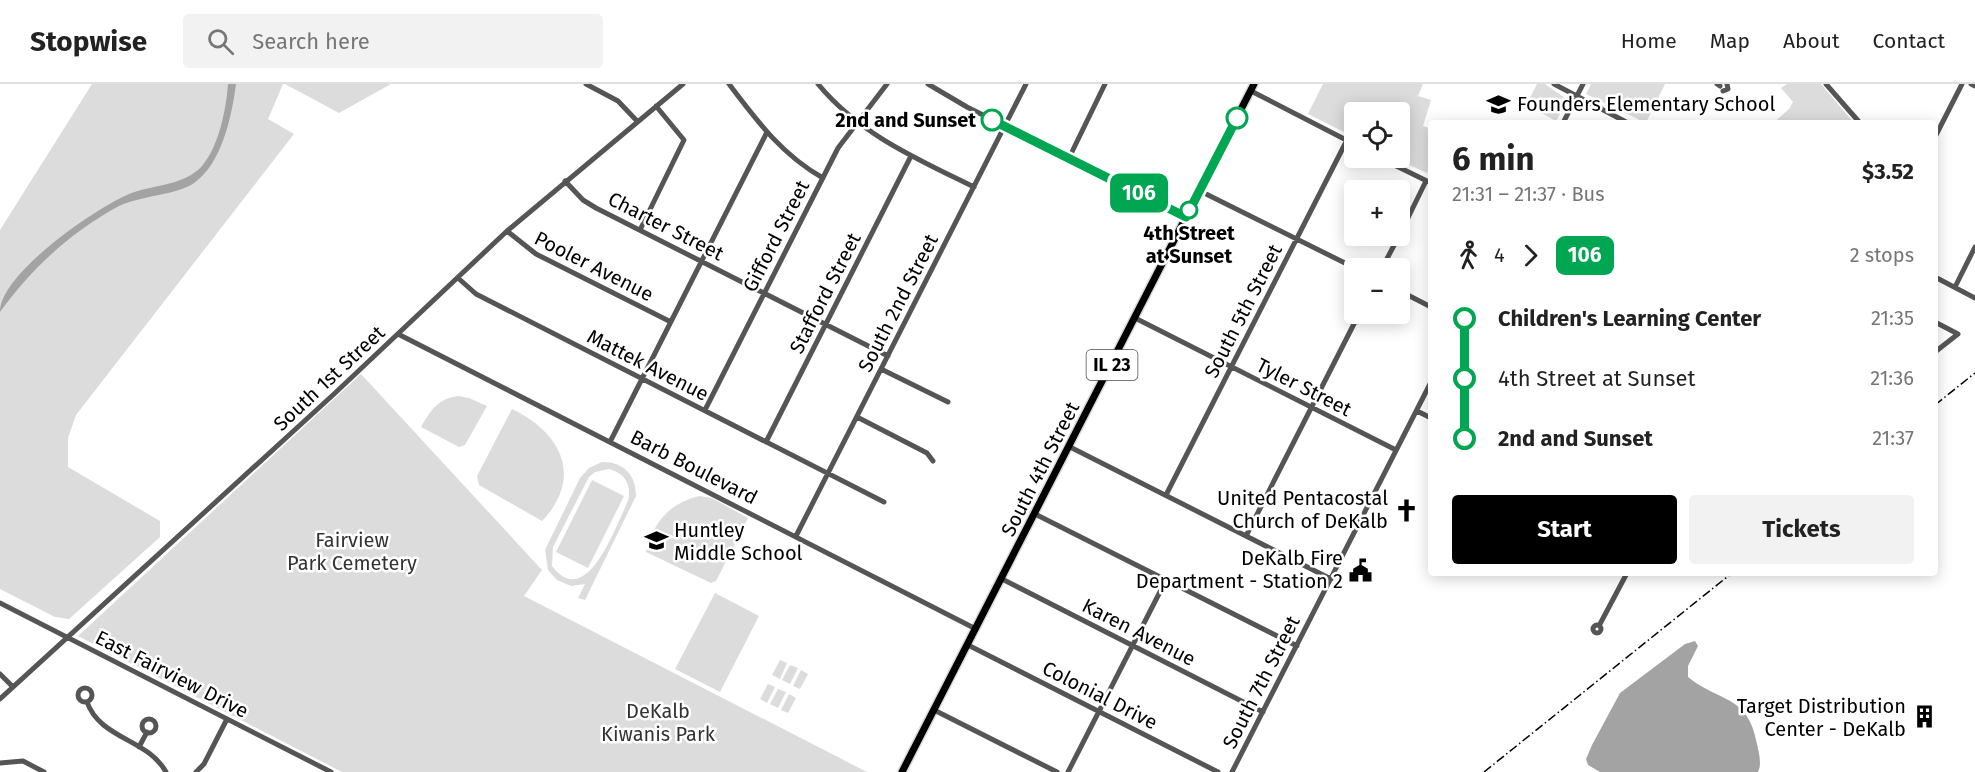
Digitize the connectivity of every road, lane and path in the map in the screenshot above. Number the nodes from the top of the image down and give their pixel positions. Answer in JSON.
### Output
{"nodes":[{"id":1,"x":586,"y":84,"type":"edge"},
{"id":2,"x":683,"y":84,"type":"edge"},
{"id":3,"x":729,"y":84,"type":"edge"},
{"id":4,"x":818,"y":84,"type":"edge"},
{"id":5,"x":887,"y":84,"type":"edge"},
{"id":6,"x":928,"y":84,"type":"edge"},
{"id":7,"x":1026,"y":84,"type":"edge"},
{"id":8,"x":1105,"y":84,"type":"edge"},
{"id":9,"x":1554,"y":84,"type":"edge"},
{"id":10,"x":1582,"y":84,"type":"edge"},
{"id":11,"x":1826,"y":84,"type":"edge"},
{"id":12,"x":1962,"y":84,"type":"edge"},
{"id":13,"x":1971,"y":84,"type":"edge"},
{"id":14,"x":1975,"y":86,"type":"edge"},
{"id":15,"x":1252,"y":87,"type":"edge"},
{"id":16,"x":1576,"y":96,"type":"junction"},
{"id":17,"x":657,"y":106,"type":"junction"},
{"id":18,"x":1564,"y":120,"type":"edge"},
{"id":19,"x":1622,"y":120,"type":"edge"},
{"id":20,"x":1857,"y":120,"type":"edge"},
{"id":21,"x":637,"y":121,"type":"junction"},
{"id":22,"x":856,"y":121,"type":"junction"},
{"id":23,"x":1005,"y":126,"type":"junction"},
{"id":24,"x":1938,"y":131,"type":"edge"},
{"id":25,"x":767,"y":132,"type":"junction"},
{"id":26,"x":1344,"y":138,"type":"edge"},
{"id":27,"x":1344,"y":146,"type":"edge"},
{"id":28,"x":911,"y":156,"type":"junction"},
{"id":29,"x":1069,"y":158,"type":"junction"},
{"id":30,"x":1400,"y":168,"type":"edge"},
{"id":31,"x":823,"y":178,"type":"junction"},
{"id":32,"x":565,"y":181,"type":"junction"},
{"id":33,"x":1428,"y":182,"type":"edge"},
{"id":34,"x":1428,"y":184,"type":"edge"},
{"id":35,"x":974,"y":187,"type":"junction"},
{"id":36,"x":1200,"y":190,"type":"junction"},
{"id":37,"x":1410,"y":216,"type":"edge"},
{"id":38,"x":1186,"y":217,"type":"junction"},
{"id":39,"x":640,"y":230,"type":"junction"},
{"id":40,"x":507,"y":231,"type":"junction"},
{"id":41,"x":1296,"y":239,"type":"junction"},
{"id":42,"x":1975,"y":248,"type":"edge"},
{"id":43,"x":703,"y":261,"type":"junction"},
{"id":44,"x":1344,"y":263,"type":"edge"},
{"id":45,"x":458,"y":278,"type":"junction"},
{"id":46,"x":1938,"y":278,"type":"edge"},
{"id":47,"x":1955,"y":287,"type":"junction"},
{"id":48,"x":765,"y":293,"type":"junction"},
{"id":49,"x":1410,"y":296,"type":"edge"},
{"id":50,"x":1975,"y":298,"type":"edge"},
{"id":51,"x":1428,"y":305,"type":"edge"},
{"id":52,"x":1135,"y":318,"type":"junction"},
{"id":53,"x":671,"y":322,"type":"junction"},
{"id":54,"x":826,"y":324,"type":"junction"},
{"id":55,"x":1354,"y":324,"type":"edge"},
{"id":56,"x":1938,"y":324,"type":"edge"},
{"id":57,"x":398,"y":334,"type":"junction"},
{"id":58,"x":1938,"y":350,"type":"edge"},
{"id":59,"x":888,"y":356,"type":"junction"},
{"id":60,"x":1231,"y":367,"type":"junction"},
{"id":61,"x":881,"y":369,"type":"junction"},
{"id":62,"x":642,"y":379,"type":"junction"},
{"id":63,"x":1428,"y":388,"type":"edge"},
{"id":64,"x":948,"y":402,"type":"dead end"},
{"id":65,"x":1312,"y":407,"type":"junction"},
{"id":66,"x":705,"y":410,"type":"junction"},
{"id":67,"x":1416,"y":411,"type":"junction"},
{"id":68,"x":857,"y":417,"type":"junction"},
{"id":69,"x":1428,"y":417,"type":"edge"},
{"id":70,"x":610,"y":442,"type":"junction"},
{"id":71,"x":766,"y":442,"type":"junction"},
{"id":72,"x":1070,"y":447,"type":"junction"},
{"id":73,"x":1396,"y":450,"type":"junction"},
{"id":74,"x":933,"y":460,"type":"dead end"},
{"id":75,"x":828,"y":474,"type":"junction"},
{"id":76,"x":1166,"y":495,"type":"junction"},
{"id":77,"x":884,"y":502,"type":"dead end"},
{"id":78,"x":1035,"y":514,"type":"junction"},
{"id":79,"x":796,"y":536,"type":"junction"},
{"id":80,"x":1246,"y":536,"type":"junction"},
{"id":81,"x":1625,"y":576,"type":"edge"},
{"id":82,"x":1002,"y":579,"type":"junction"},
{"id":83,"x":1331,"y":579,"type":"junction"},
{"id":84,"x":1166,"y":580,"type":"junction"},
{"id":85,"x":0,"y":604,"type":"edge"},
{"id":86,"x":1600,"y":624,"type":"dead end"},
{"id":87,"x":976,"y":629,"type":"junction"},
{"id":88,"x":68,"y":637,"type":"junction"},
{"id":89,"x":968,"y":645,"type":"junction"},
{"id":90,"x":1132,"y":646,"type":"junction"},
{"id":91,"x":1297,"y":646,"type":"junction"},
{"id":92,"x":0,"y":674,"type":"edge"},
{"id":93,"x":13,"y":687,"type":"junction"},
{"id":94,"x":0,"y":699,"type":"edge"},
{"id":95,"x":87,"y":702,"type":"dead end"},
{"id":96,"x":934,"y":710,"type":"junction"},
{"id":97,"x":1098,"y":711,"type":"junction"},
{"id":98,"x":1263,"y":712,"type":"junction"},
{"id":99,"x":227,"y":719,"type":"junction"},
{"id":100,"x":147,"y":732,"type":"dead end"},
{"id":101,"x":139,"y":747,"type":"junction"},
{"id":102,"x":0,"y":763,"type":"edge"},
{"id":103,"x":44,"y":772,"type":"edge"},
{"id":104,"x":166,"y":772,"type":"edge"},
{"id":105,"x":196,"y":772,"type":"edge"},
{"id":106,"x":331,"y":772,"type":"edge"},
{"id":107,"x":902,"y":772,"type":"edge"},
{"id":108,"x":1057,"y":772,"type":"edge"},
{"id":109,"x":1068,"y":772,"type":"edge"},
{"id":110,"x":1218,"y":772,"type":"edge"},
{"id":111,"x":1232,"y":772,"type":"edge"}],
"edges":[{"from":1,"to":21,"type":"street"},
{"from":2,"to":17,"type":"street","name":"South 1st Street"},
{"from":3,"to":25,"type":"street"},
{"from":4,"to":22,"type":"street"},
{"from":5,"to":22,"type":"street","name":"Gifford Street"},
{"from":6,"to":23,"type":"street"},
{"from":7,"to":23,"type":"street","name":"South 2nd Street"},
{"from":8,"to":29,"type":"street"},
{"from":9,"to":16,"type":"street"},
{"from":10,"to":16,"type":"street"},
{"from":11,"to":20,"type":"street"},
{"from":12,"to":24,"type":"street"},
{"from":13,"to":14,"type":"street"},
{"from":15,"to":26,"type":"street"},
{"from":15,"to":36,"type":"main road","name":"South 4th Street","number":"IL 23"},
{"from":16,"to":18,"type":"street"},
{"from":16,"to":19,"type":"street"},
{"from":17,"to":21,"type":"street","name":"South 1st Street"},
{"from":17,"to":39,"type":"street"},
{"from":21,"to":32,"type":"street","name":"South 1st Street"},
{"from":22,"to":28,"type":"street"},
{"from":22,"to":31,"type":"street","name":"Gifford Street"},
{"from":23,"to":29,"type":"street"},
{"from":23,"to":35,"type":"street","name":"South 2nd Street"},
{"from":25,"to":31,"type":"street"},
{"from":25,"to":43,"type":"street"},
{"from":27,"to":41,"type":"street","name":"South 5th Street"},
{"from":28,"to":35,"type":"street"},
{"from":28,"to":54,"type":"street","name":"Stafford Street"},
{"from":29,"to":38,"type":"street"},
{"from":30,"to":33,"type":"street"},
{"from":31,"to":48,"type":"street","name":"Gifford Street"},
{"from":32,"to":39,"type":"street","name":"Charter Street"},
{"from":32,"to":40,"type":"street","name":"South 1st Street"},
{"from":34,"to":37,"type":"street"},
{"from":35,"to":59,"type":"street","name":"South 2nd Street"},
{"from":36,"to":38,"type":"main road","name":"South 4th Street","number":"IL 23"},
{"from":36,"to":41,"type":"street"},
{"from":38,"to":52,"type":"main road","name":"South 4th Street","number":"IL 23"},
{"from":39,"to":43,"type":"street","name":"Charter Street"},
{"from":40,"to":45,"type":"street","name":"South 1st Street"},
{"from":40,"to":53,"type":"street","name":"Pooler Avenue"},
{"from":41,"to":44,"type":"street"},
{"from":41,"to":60,"type":"street","name":"South 5th Street"},
{"from":42,"to":47,"type":"street"},
{"from":43,"to":48,"type":"street","name":"Charter Street"},
{"from":43,"to":53,"type":"street"},
{"from":45,"to":57,"type":"street","name":"South 1st Street"},
{"from":45,"to":62,"type":"street","name":"Mattek Avenue"},
{"from":46,"to":47,"type":"street"},
{"from":47,"to":50,"type":"street"},
{"from":48,"to":54,"type":"street","name":"Charter Street"},
{"from":48,"to":66,"type":"street","name":"Gifford Street"},
{"from":49,"to":51,"type":"street"},
{"from":52,"to":60,"type":"street","name":"Tyler Street"},
{"from":52,"to":72,"type":"main road","name":"South 4th Street","number":"IL 23"},
{"from":53,"to":62,"type":"street"},
{"from":54,"to":59,"type":"street","name":"Charter Street"},
{"from":54,"to":71,"type":"street","name":"Stafford Street"},
{"from":55,"to":65,"type":"street"},
{"from":56,"to":58,"type":"street"},
{"from":57,"to":70,"type":"street","name":"Barb Boulevard"},
{"from":57,"to":88,"type":"street","name":"South 1st Street"},
{"from":59,"to":61,"type":"street","name":"South 2nd Street"},
{"from":60,"to":65,"type":"street","name":"Tyler Street"},
{"from":60,"to":76,"type":"street","name":"South 5th Street"},
{"from":61,"to":64,"type":"street"},
{"from":61,"to":68,"type":"street","name":"South 2nd Street"},
{"from":62,"to":66,"type":"street","name":"Mattek Avenue"},
{"from":62,"to":70,"type":"street"},
{"from":63,"to":67,"type":"street","name":"South 7th Street"},
{"from":65,"to":73,"type":"street","name":"Tyler Street"},
{"from":65,"to":80,"type":"street"},
{"from":66,"to":71,"type":"street","name":"Mattek Avenue"},
{"from":67,"to":69,"type":"street"},
{"from":67,"to":73,"type":"street","name":"South 7th Street"},
{"from":68,"to":74,"type":"street"},
{"from":68,"to":75,"type":"street","name":"South 2nd Street"},
{"from":70,"to":79,"type":"street","name":"Barb Boulevard"},
{"from":71,"to":75,"type":"street","name":"Mattek Avenue"},
{"from":72,"to":76,"type":"street"},
{"from":72,"to":78,"type":"main road","name":"South 4th Street","number":"IL 23"},
{"from":73,"to":83,"type":"street","name":"South 7th Street"},
{"from":75,"to":77,"type":"street","name":"Mattek Avenue"},
{"from":75,"to":79,"type":"street","name":"South 2nd Street"},
{"from":76,"to":80,"type":"street"},
{"from":78,"to":82,"type":"main road","name":"South 4th Street","number":"IL 23"},
{"from":78,"to":84,"type":"street"},
{"from":79,"to":87,"type":"street","name":"Barb Boulevard"},
{"from":80,"to":83,"type":"street"},
{"from":81,"to":86,"type":"street"},
{"from":82,"to":87,"type":"main road","name":"South 4th Street","number":"IL 23"},
{"from":82,"to":90,"type":"street","name":"Karen Avenue"},
{"from":83,"to":91,"type":"street","name":"South 7th Street"},
{"from":84,"to":90,"type":"street"},
{"from":84,"to":91,"type":"street"},
{"from":85,"to":88,"type":"street","name":"East Fairview Drive"},
{"from":87,"to":89,"type":"main road","name":"South 4th Street","number":"IL 23"},
{"from":88,"to":93,"type":"street","name":"South 1st Street"},
{"from":88,"to":99,"type":"street","name":"East Fairview Drive"},
{"from":89,"to":96,"type":"main road","name":"South 4th Street","number":"IL 23"},
{"from":89,"to":97,"type":"street","name":"Colonial Drive"},
{"from":90,"to":97,"type":"street"},
{"from":90,"to":98,"type":"street","name":"Karen Avenue"},
{"from":91,"to":98,"type":"street","name":"South 7th Street"},
{"from":92,"to":93,"type":"street"},
{"from":93,"to":94,"type":"street","name":"South 1st Street"},
{"from":95,"to":101,"type":"street"},
{"from":96,"to":107,"type":"main road","name":"South 4th Street","number":"IL 23"},
{"from":96,"to":108,"type":"street"},
{"from":97,"to":109,"type":"street"},
{"from":97,"to":110,"type":"street","name":"Colonial Drive"},
{"from":98,"to":111,"type":"street","name":"South 7th Street"},
{"from":99,"to":105,"type":"street"},
{"from":99,"to":106,"type":"street","name":"East Fairview Drive"},
{"from":100,"to":101,"type":"street"},
{"from":101,"to":104,"type":"street"},
{"from":102,"to":103,"type":"street"}]}
